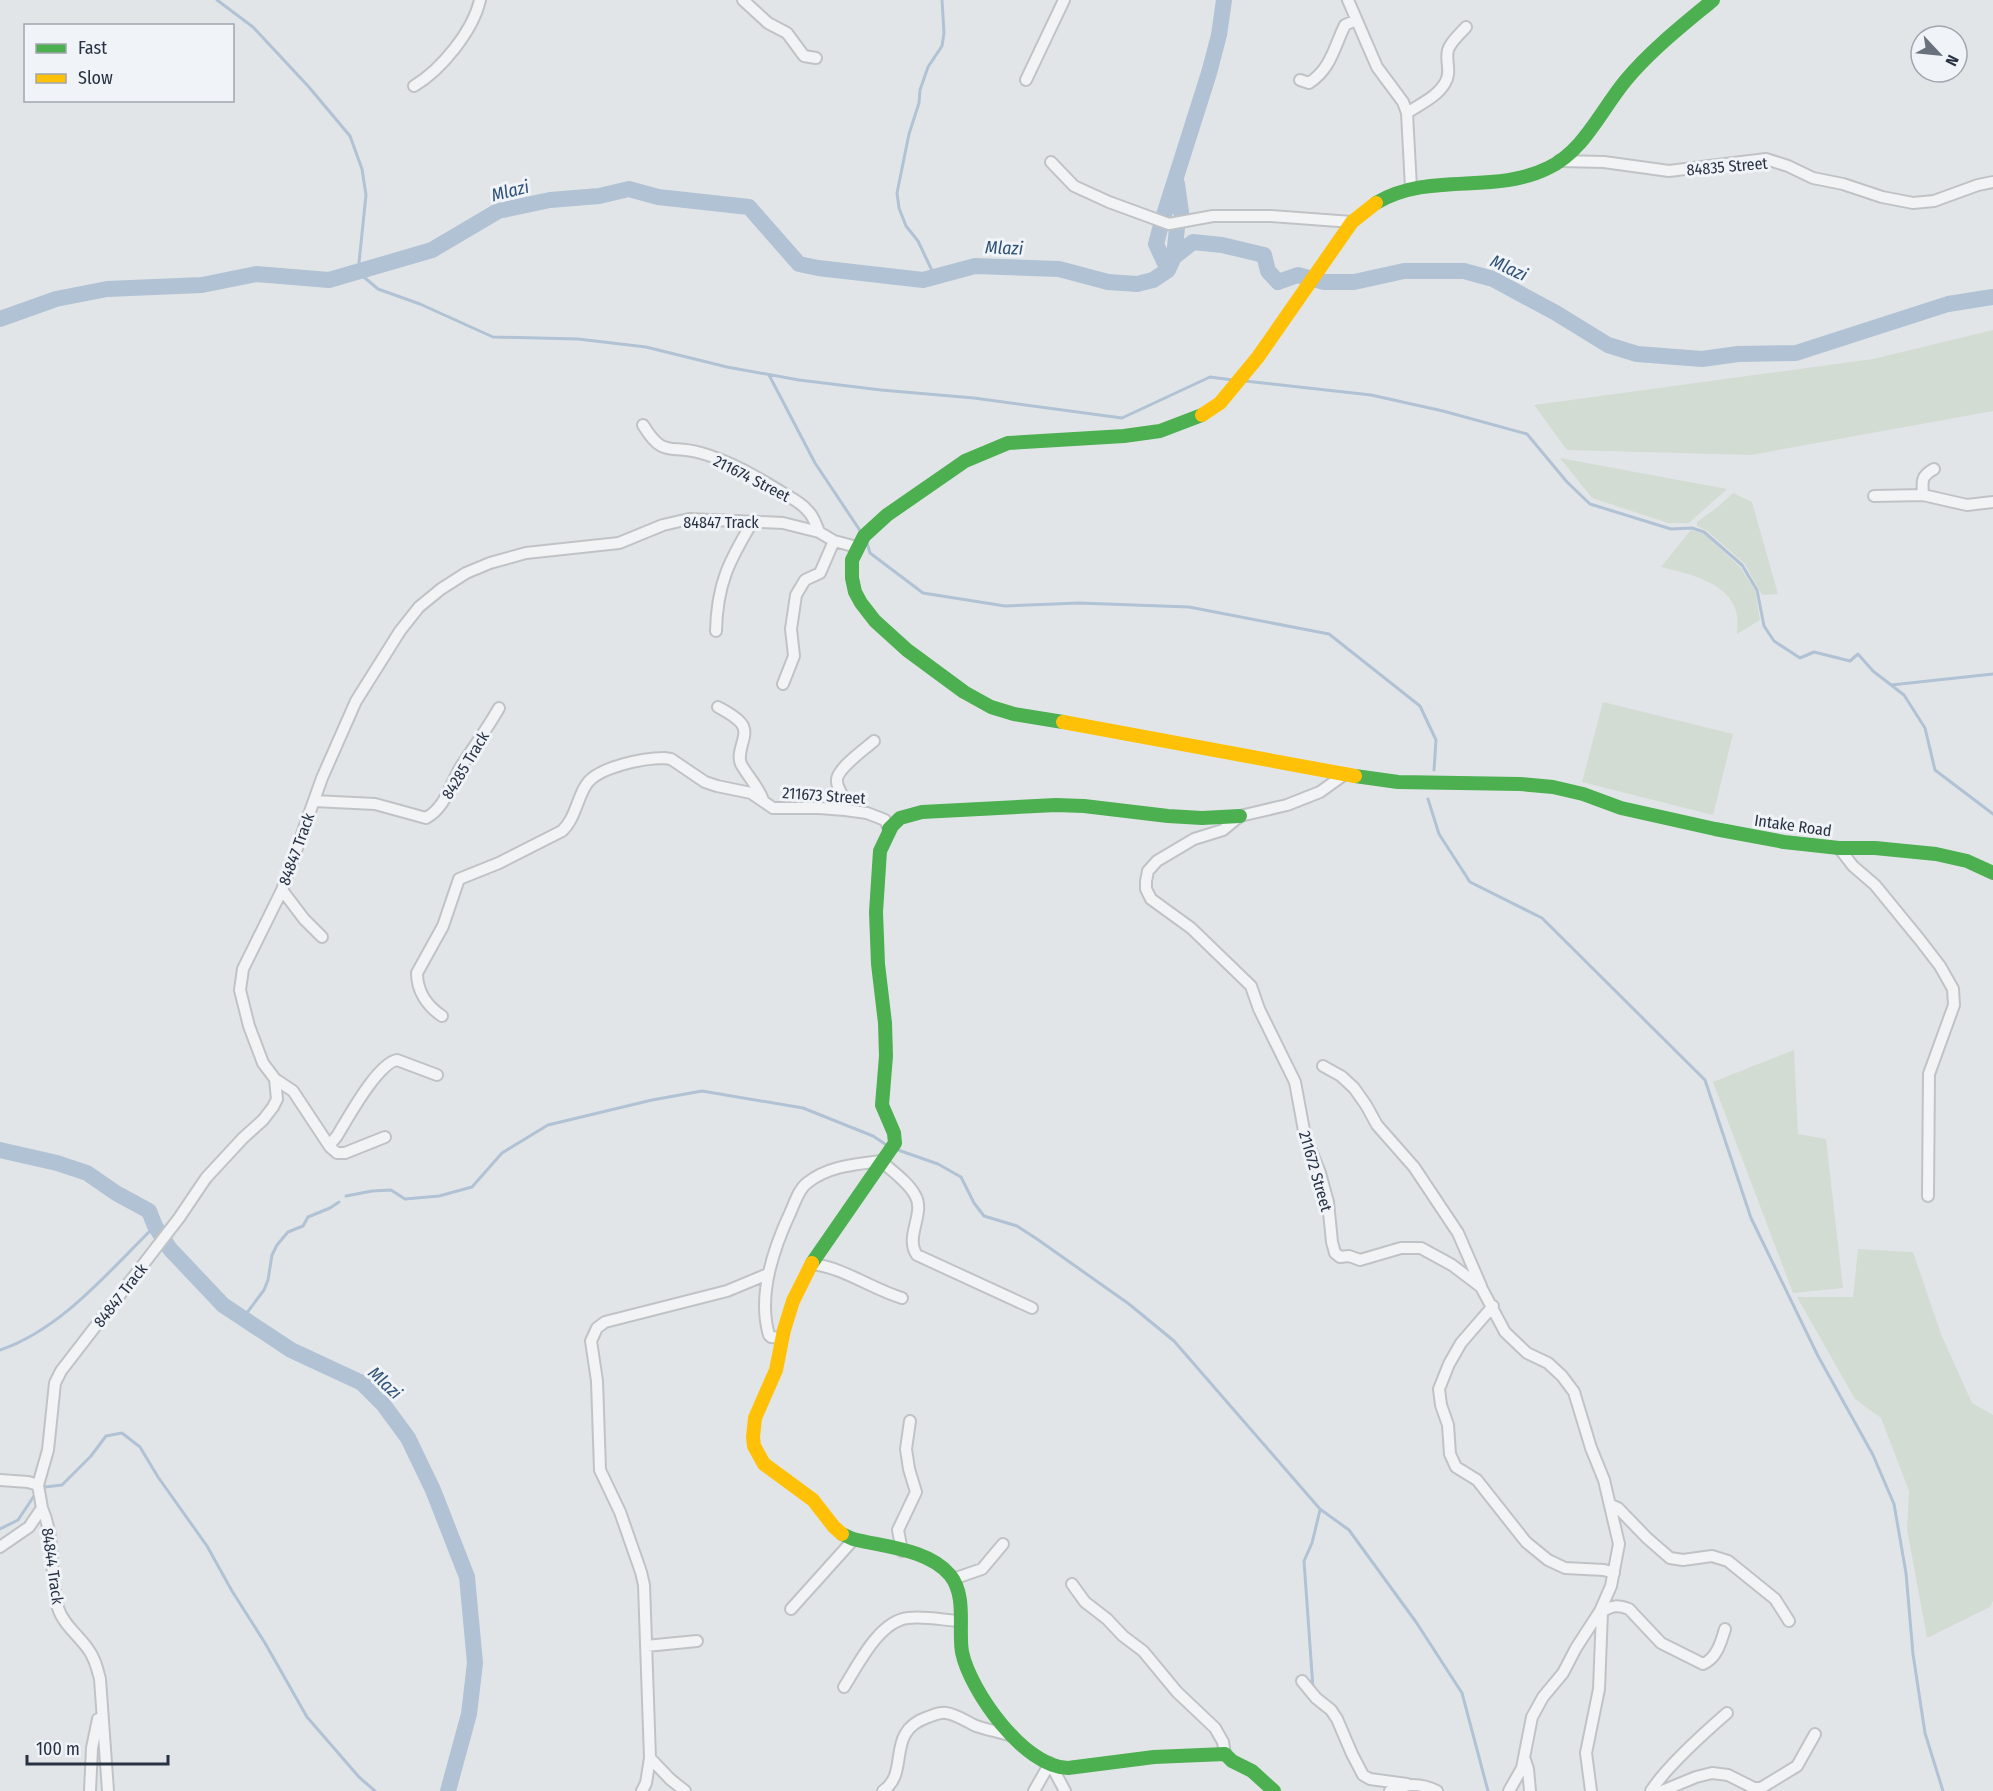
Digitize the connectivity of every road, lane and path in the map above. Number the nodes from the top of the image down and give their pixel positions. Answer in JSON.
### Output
{"nodes":[{"id":1,"x":480,"y":0,"type":"edge"},
{"id":2,"x":743,"y":0,"type":"edge"},
{"id":3,"x":1064,"y":0,"type":"edge"},
{"id":4,"x":1348,"y":0,"type":"edge"},
{"id":5,"x":1705,"y":2,"type":"edge"},
{"id":6,"x":1356,"y":20,"type":"junction"},
{"id":7,"x":1466,"y":27,"type":"dead end"},
{"id":8,"x":816,"y":58,"type":"dead end"},
{"id":9,"x":1026,"y":80,"type":"dead end"},
{"id":10,"x":1300,"y":80,"type":"dead end"},
{"id":11,"x":414,"y":87,"type":"dead end"},
{"id":12,"x":1407,"y":113,"type":"junction"},
{"id":13,"x":1559,"y":161,"type":"junction"},
{"id":14,"x":1051,"y":162,"type":"dead end"},
{"id":15,"x":1993,"y":182,"type":"edge"},
{"id":16,"x":1411,"y":188,"type":"junction"},
{"id":17,"x":1352,"y":222,"type":"junction"},
{"id":18,"x":643,"y":425,"type":"dead end"},
{"id":19,"x":1934,"y":469,"type":"dead end"},
{"id":20,"x":1874,"y":495,"type":"dead end"},
{"id":21,"x":1923,"y":495,"type":"junction"},
{"id":22,"x":1993,"y":502,"type":"edge"},
{"id":23,"x":753,"y":521,"type":"junction"},
{"id":24,"x":819,"y":532,"type":"junction"},
{"id":25,"x":834,"y":541,"type":"junction"},
{"id":26,"x":857,"y":548,"type":"junction"},
{"id":27,"x":716,"y":632,"type":"dead end"},
{"id":28,"x":783,"y":684,"type":"dead end"},
{"id":29,"x":718,"y":707,"type":"dead end"},
{"id":30,"x":499,"y":708,"type":"dead end"},
{"id":31,"x":874,"y":741,"type":"dead end"},
{"id":32,"x":1345,"y":774,"type":"junction"},
{"id":33,"x":763,"y":800,"type":"junction"},
{"id":34,"x":314,"y":801,"type":"junction"},
{"id":35,"x":838,"y":809,"type":"junction"},
{"id":36,"x":1244,"y":816,"type":"junction"},
{"id":37,"x":889,"y":829,"type":"junction"},
{"id":38,"x":1839,"y":848,"type":"junction"},
{"id":39,"x":1993,"y":873,"type":"edge"},
{"id":40,"x":282,"y":890,"type":"junction"},
{"id":41,"x":322,"y":937,"type":"dead end"},
{"id":42,"x":442,"y":1016,"type":"dead end"},
{"id":43,"x":1323,"y":1066,"type":"dead end"},
{"id":44,"x":437,"y":1075,"type":"dead end"},
{"id":45,"x":276,"y":1079,"type":"junction"},
{"id":46,"x":385,"y":1137,"type":"dead end"},
{"id":47,"x":327,"y":1142,"type":"junction"},
{"id":48,"x":881,"y":1161,"type":"junction"},
{"id":49,"x":1928,"y":1196,"type":"dead end"},
{"id":50,"x":813,"y":1264,"type":"junction"},
{"id":51,"x":768,"y":1274,"type":"junction"},
{"id":52,"x":1481,"y":1287,"type":"junction"},
{"id":53,"x":902,"y":1298,"type":"dead end"},
{"id":54,"x":1492,"y":1306,"type":"junction"},
{"id":55,"x":1032,"y":1308,"type":"dead end"},
{"id":56,"x":782,"y":1338,"type":"junction"},
{"id":57,"x":910,"y":1421,"type":"dead end"},
{"id":58,"x":0,"y":1480,"type":"edge"},
{"id":59,"x":38,"y":1485,"type":"junction"},
{"id":60,"x":1611,"y":1505,"type":"junction"},
{"id":61,"x":42,"y":1508,"type":"junction"},
{"id":62,"x":854,"y":1539,"type":"junction"},
{"id":63,"x":1003,"y":1544,"type":"dead end"},
{"id":64,"x":0,"y":1547,"type":"edge"},
{"id":65,"x":902,"y":1551,"type":"junction"},
{"id":66,"x":1614,"y":1573,"type":"junction"},
{"id":67,"x":953,"y":1579,"type":"junction"},
{"id":68,"x":1072,"y":1584,"type":"dead end"},
{"id":69,"x":791,"y":1609,"type":"dead end"},
{"id":70,"x":1601,"y":1612,"type":"junction"},
{"id":71,"x":959,"y":1621,"type":"junction"},
{"id":72,"x":1789,"y":1621,"type":"dead end"},
{"id":73,"x":1725,"y":1629,"type":"dead end"},
{"id":74,"x":697,"y":1641,"type":"dead end"},
{"id":75,"x":646,"y":1646,"type":"junction"},
{"id":76,"x":1302,"y":1681,"type":"dead end"},
{"id":77,"x":844,"y":1688,"type":"dead end"},
{"id":78,"x":101,"y":1707,"type":"junction"},
{"id":79,"x":1727,"y":1713,"type":"dead end"},
{"id":80,"x":1815,"y":1734,"type":"dead end"},
{"id":81,"x":1013,"y":1736,"type":"junction"},
{"id":82,"x":1225,"y":1754,"type":"junction"},
{"id":83,"x":651,"y":1758,"type":"junction"},
{"id":84,"x":1525,"y":1760,"type":"junction"},
{"id":85,"x":1050,"y":1763,"type":"junction"},
{"id":86,"x":1407,"y":1784,"type":"junction"},
{"id":87,"x":90,"y":1791,"type":"edge"},
{"id":88,"x":108,"y":1791,"type":"edge"},
{"id":89,"x":642,"y":1791,"type":"edge"},
{"id":90,"x":685,"y":1791,"type":"edge"},
{"id":91,"x":883,"y":1791,"type":"edge"},
{"id":92,"x":1034,"y":1791,"type":"edge"},
{"id":93,"x":1065,"y":1791,"type":"edge"},
{"id":94,"x":1274,"y":1791,"type":"edge"},
{"id":95,"x":1390,"y":1791,"type":"edge"},
{"id":96,"x":1437,"y":1791,"type":"edge"},
{"id":97,"x":1509,"y":1791,"type":"edge"},
{"id":98,"x":1530,"y":1791,"type":"edge"},
{"id":99,"x":1591,"y":1791,"type":"edge"},
{"id":100,"x":1652,"y":1791,"type":"edge"},
{"id":101,"x":1662,"y":1791,"type":"edge"}],
"edges":[{"from":1,"to":11,"type":"street"},
{"from":2,"to":8,"type":"street"},
{"from":3,"to":9,"type":"street"},
{"from":4,"to":6,"type":"street"},
{"from":5,"to":13,"type":"street"},
{"from":6,"to":10,"type":"street"},
{"from":6,"to":12,"type":"street"},
{"from":7,"to":12,"type":"street"},
{"from":12,"to":16,"type":"street"},
{"from":13,"to":15,"type":"street","name":"84835 Street"},
{"from":13,"to":16,"type":"street"},
{"from":14,"to":17,"type":"street"},
{"from":16,"to":17,"type":"street"},
{"from":17,"to":26,"type":"street"},
{"from":18,"to":24,"type":"street","name":"211674 Street"},
{"from":19,"to":21,"type":"street"},
{"from":20,"to":21,"type":"street"},
{"from":21,"to":22,"type":"street"},
{"from":23,"to":24,"type":"street","name":"84847 Track"},
{"from":23,"to":27,"type":"street"},
{"from":23,"to":34,"type":"street","name":"84847 Track"},
{"from":24,"to":25,"type":"street","name":"84847 Track"},
{"from":25,"to":26,"type":"street","name":"84847 Track"},
{"from":25,"to":28,"type":"street"},
{"from":26,"to":32,"type":"street","name":"Intake Road"},
{"from":29,"to":33,"type":"street"},
{"from":30,"to":34,"type":"street","name":"84285 Track"},
{"from":31,"to":35,"type":"street"},
{"from":32,"to":36,"type":"street"},
{"from":32,"to":38,"type":"street","name":"Intake Road"},
{"from":33,"to":35,"type":"street","name":"211673 Street"},
{"from":33,"to":42,"type":"street","name":"211673 Street"},
{"from":34,"to":40,"type":"street","name":"84847 Track"},
{"from":35,"to":37,"type":"street","name":"211673 Street"},
{"from":36,"to":37,"type":"street"},
{"from":36,"to":52,"type":"street","name":"211672 Street"},
{"from":37,"to":48,"type":"street"},
{"from":38,"to":39,"type":"street","name":"Intake Road"},
{"from":38,"to":49,"type":"street"},
{"from":40,"to":41,"type":"street"},
{"from":40,"to":45,"type":"street","name":"84847 Track"},
{"from":43,"to":52,"type":"street"},
{"from":44,"to":47,"type":"street"},
{"from":45,"to":47,"type":"street"},
{"from":45,"to":59,"type":"street","name":"84847 Track"},
{"from":46,"to":47,"type":"street"},
{"from":48,"to":50,"type":"street"},
{"from":48,"to":51,"type":"street"},
{"from":48,"to":55,"type":"street"},
{"from":50,"to":53,"type":"street"},
{"from":50,"to":56,"type":"street"},
{"from":51,"to":56,"type":"street"},
{"from":51,"to":75,"type":"street"},
{"from":52,"to":54,"type":"street","name":"211672 Street"},
{"from":54,"to":60,"type":"street","name":"211672 Street"},
{"from":54,"to":66,"type":"street"},
{"from":56,"to":62,"type":"street"},
{"from":57,"to":65,"type":"street"},
{"from":58,"to":59,"type":"street"},
{"from":59,"to":61,"type":"street","name":"84844 Track"},
{"from":60,"to":66,"type":"street","name":"211672 Street"},
{"from":60,"to":72,"type":"street"},
{"from":61,"to":64,"type":"street"},
{"from":61,"to":78,"type":"street","name":"84844 Track"},
{"from":62,"to":65,"type":"street"},
{"from":62,"to":69,"type":"street"},
{"from":63,"to":67,"type":"street"},
{"from":65,"to":67,"type":"street"},
{"from":66,"to":70,"type":"street","name":"211672 Street"},
{"from":67,"to":71,"type":"street"},
{"from":68,"to":82,"type":"street"},
{"from":70,"to":73,"type":"street"},
{"from":70,"to":84,"type":"street"},
{"from":70,"to":99,"type":"street"},
{"from":71,"to":77,"type":"street"},
{"from":71,"to":81,"type":"street"},
{"from":74,"to":75,"type":"street"},
{"from":75,"to":83,"type":"street"},
{"from":76,"to":86,"type":"street"},
{"from":78,"to":87,"type":"street"},
{"from":78,"to":88,"type":"street","name":"84844 Track"},
{"from":79,"to":100,"type":"street"},
{"from":80,"to":101,"type":"street"},
{"from":81,"to":85,"type":"street"},
{"from":81,"to":91,"type":"street"},
{"from":82,"to":85,"type":"street"},
{"from":82,"to":94,"type":"street"},
{"from":83,"to":89,"type":"street"},
{"from":83,"to":90,"type":"street"},
{"from":84,"to":97,"type":"street"},
{"from":84,"to":98,"type":"street"},
{"from":85,"to":92,"type":"street"},
{"from":85,"to":93,"type":"street"},
{"from":86,"to":95,"type":"street"},
{"from":86,"to":96,"type":"street"}]}
